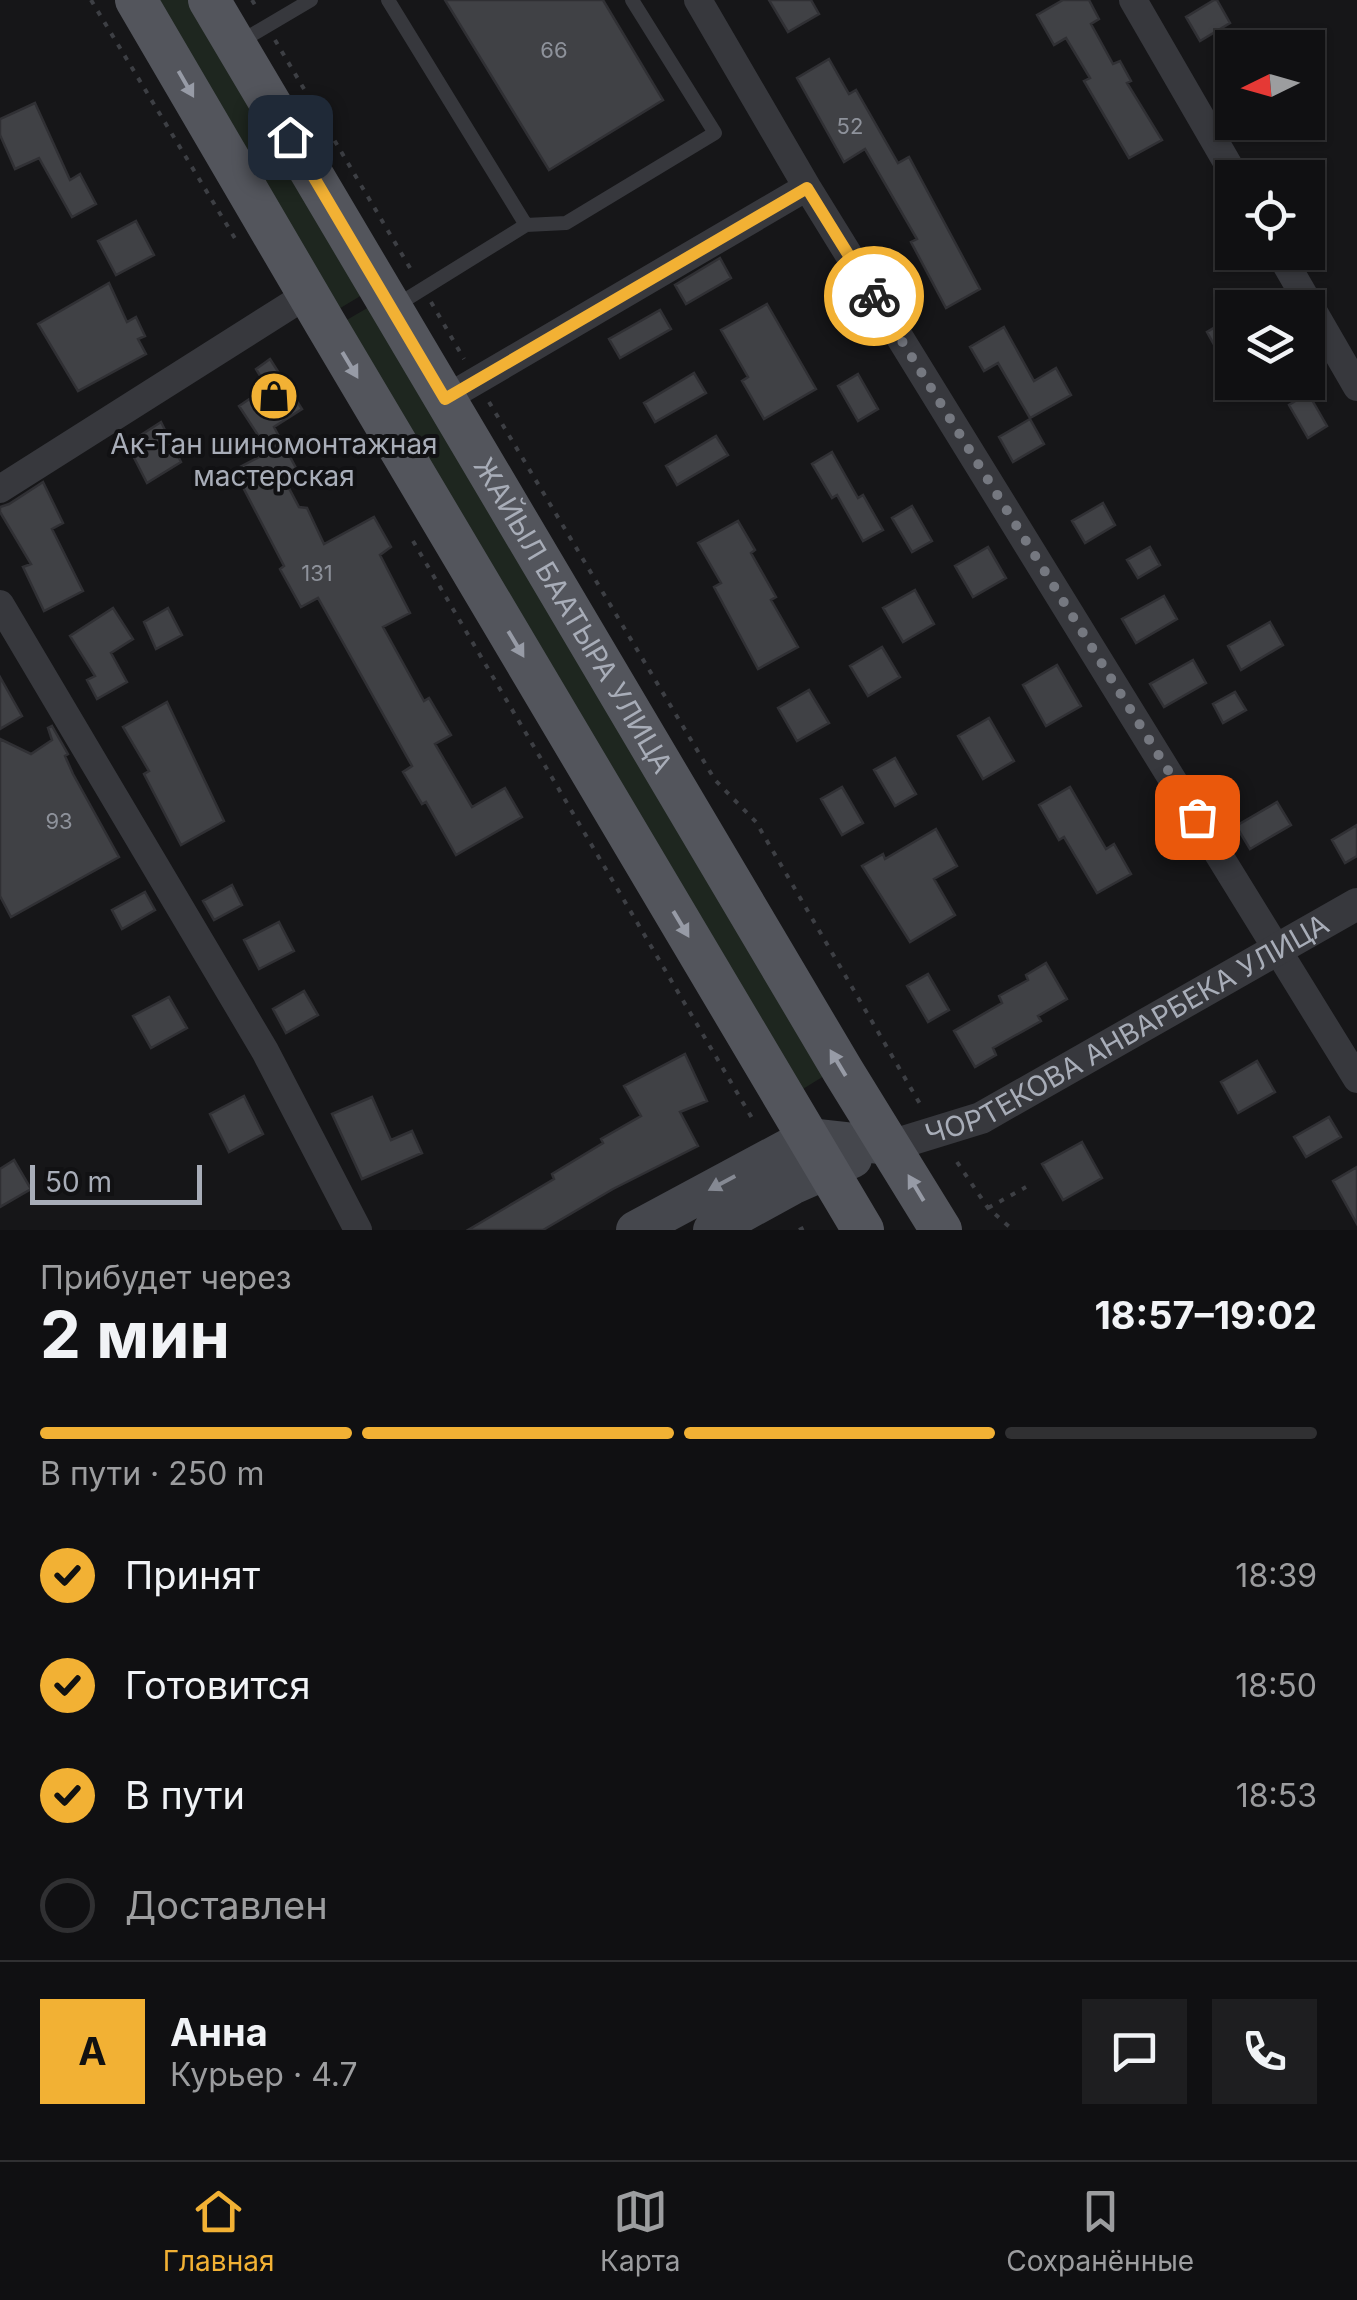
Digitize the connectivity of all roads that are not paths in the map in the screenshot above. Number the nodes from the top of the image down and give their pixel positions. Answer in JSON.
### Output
{"nodes":[{"id":1,"x":136,"y":0,"type":"edge"},
{"id":2,"x":209,"y":0,"type":"edge"},
{"id":3,"x":311,"y":0,"type":"edge"},
{"id":4,"x":388,"y":0,"type":"edge"},
{"id":5,"x":632,"y":0,"type":"edge"},
{"id":6,"x":698,"y":0,"type":"edge"},
{"id":7,"x":1133,"y":0,"type":"edge"},
{"id":8,"x":251,"y":36,"type":"junction"},
{"id":9,"x":1226,"y":160,"type":"edge"},
{"id":10,"x":807,"y":188,"type":"junction"},
{"id":11,"x":526,"y":224,"type":"junction"},
{"id":12,"x":1289,"y":270,"type":"edge"},
{"id":13,"x":308,"y":294,"type":"junction"},
{"id":14,"x":408,"y":298,"type":"junction"},
{"id":15,"x":1357,"y":387,"type":"edge"},
{"id":16,"x":461,"y":390,"type":"junction"},
{"id":17,"x":0,"y":489,"type":"edge"},
{"id":18,"x":0,"y":604,"type":"edge"},
{"id":19,"x":1357,"y":904,"type":"edge"},
{"id":20,"x":1279,"y":949,"type":"junction"},
{"id":21,"x":1357,"y":1079,"type":"edge"},
{"id":22,"x":890,"y":1146,"type":"junction"},
{"id":23,"x":817,"y":1153,"type":"junction"},
{"id":24,"x":358,"y":1230,"type":"edge"},
{"id":25,"x":635,"y":1230,"type":"edge"},
{"id":26,"x":712,"y":1230,"type":"edge"},
{"id":27,"x":862,"y":1230,"type":"edge"},
{"id":28,"x":942,"y":1230,"type":"edge"}],
"edges":[{"from":1,"to":13,"type":"main road","one_way":true},
{"from":2,"to":8,"type":"main road","name":"ЖАЙЫЛ БААТЫРА УЛИЦА"},
{"from":3,"to":8,"type":"lane"},
{"from":4,"to":11,"type":"lane"},
{"from":5,"to":11,"type":"lane"},
{"from":6,"to":10,"type":"street"},
{"from":7,"to":9,"type":"street"},
{"from":8,"to":14,"type":"main road","name":"ЖАЙЫЛ БААТЫРА УЛИЦА"},
{"from":10,"to":16,"type":"street"},
{"from":10,"to":20,"type":"street"},
{"from":11,"to":14,"type":"lane"},
{"from":12,"to":15,"type":"street"},
{"from":13,"to":17,"type":"street"},
{"from":13,"to":23,"type":"main road","one_way":true},
{"from":14,"to":16,"type":"main road","name":"ЖАЙЫЛ БААТЫРА УЛИЦА"},
{"from":22,"to":16,"type":"main road","name":"ЖАЙЫЛ БААТЫРА УЛИЦА","one_way":true},
{"from":18,"to":24,"type":"street"},
{"from":19,"to":20,"type":"street","name":"ЧОРТЕКОВА АНВАРБЕКА УЛИЦА"},
{"from":20,"to":21,"type":"street"},
{"from":20,"to":22,"type":"street","name":"ЧОРТЕКОВА АНВАРБЕКА УЛИЦА"},
{"from":22,"to":23,"type":"main road"},
{"from":28,"to":22,"type":"main road","name":"ЖАЙЫЛ БААТЫРА УЛИЦА","one_way":true},
{"from":23,"to":25,"type":"main road","one_way":true},
{"from":23,"to":26,"type":"main road"},
{"from":23,"to":27,"type":"main road"}]}
